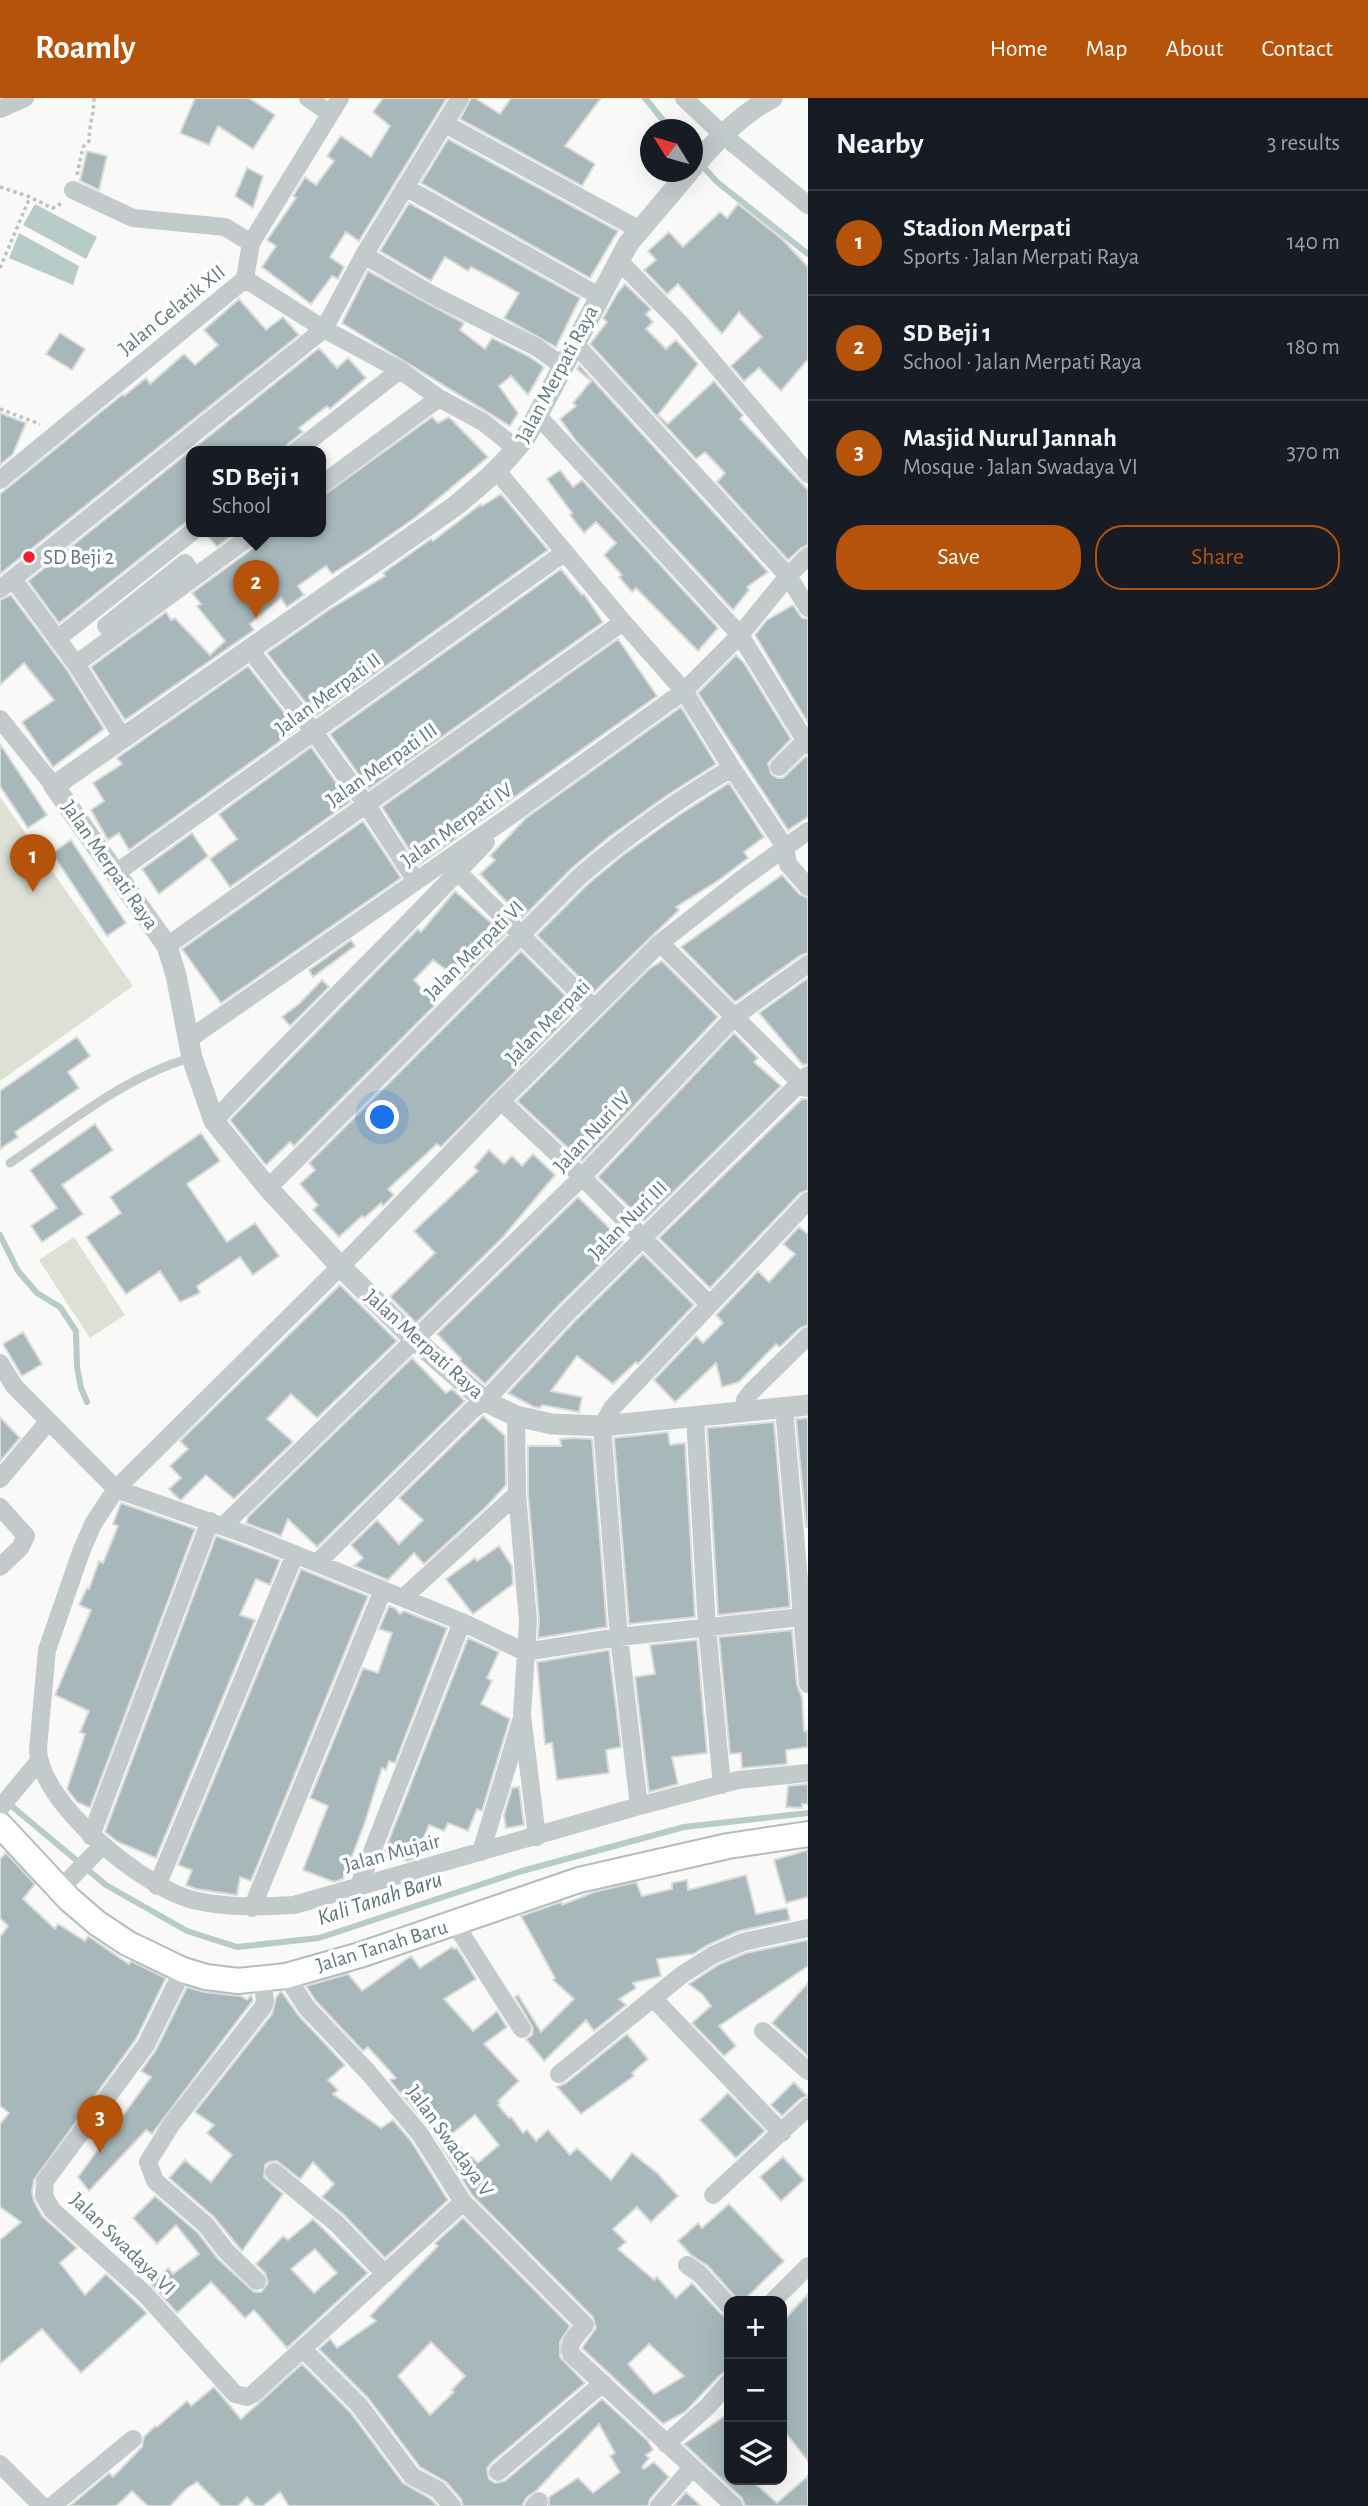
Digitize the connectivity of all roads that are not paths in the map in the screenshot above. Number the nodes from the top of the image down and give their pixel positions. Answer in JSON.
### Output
{"nodes":[{"id":1,"x":25,"y":98,"type":"edge"},
{"id":2,"x":308,"y":98,"type":"edge"},
{"id":3,"x":460,"y":98,"type":"edge"},
{"id":4,"x":684,"y":98,"type":"edge"},
{"id":5,"x":772,"y":98,"type":"edge"},
{"id":6,"x":334,"y":105,"type":"edge"},
{"id":7,"x":0,"y":109,"type":"edge"},
{"id":8,"x":445,"y":124,"type":"junction"},
{"id":9,"x":723,"y":135,"type":"junction"},
{"id":10,"x":703,"y":156,"type":"edge"},
{"id":11,"x":680,"y":182,"type":"edge"},
{"id":12,"x":405,"y":187,"type":"junction"},
{"id":13,"x":73,"y":190,"type":"road end"},
{"id":14,"x":808,"y":205,"type":"edge"},
{"id":15,"x":638,"y":229,"type":"junction"},
{"id":16,"x":251,"y":243,"type":"junction"},
{"id":17,"x":364,"y":255,"type":"junction"},
{"id":18,"x":618,"y":260,"type":"junction"},
{"id":19,"x":245,"y":279,"type":"junction"},
{"id":20,"x":599,"y":296,"type":"junction"},
{"id":21,"x":324,"y":329,"type":"junction"},
{"id":22,"x":576,"y":345,"type":"junction"},
{"id":23,"x":564,"y":366,"type":"junction"},
{"id":24,"x":400,"y":370,"type":"junction"},
{"id":25,"x":439,"y":398,"type":"junction"},
{"id":26,"x":538,"y":416,"type":"junction"},
{"id":27,"x":303,"y":446,"type":"edge"},
{"id":28,"x":517,"y":449,"type":"junction"},
{"id":29,"x":497,"y":471,"type":"junction"},
{"id":30,"x":808,"y":474,"type":"edge"},
{"id":31,"x":0,"y":480,"type":"edge"},
{"id":32,"x":326,"y":481,"type":"edge"},
{"id":33,"x":186,"y":537,"type":"edge"},
{"id":34,"x":249,"y":537,"type":"edge"},
{"id":35,"x":565,"y":552,"type":"junction"},
{"id":36,"x":808,"y":556,"type":"edge"},
{"id":37,"x":788,"y":576,"type":"junction"},
{"id":38,"x":195,"y":577,"type":"junction"},
{"id":39,"x":7,"y":584,"type":"edge"},
{"id":40,"x":808,"y":608,"type":"edge"},
{"id":41,"x":623,"y":622,"type":"junction"},
{"id":42,"x":106,"y":626,"type":"dead end"},
{"id":43,"x":740,"y":635,"type":"junction"},
{"id":44,"x":57,"y":639,"type":"junction"},
{"id":45,"x":250,"y":650,"type":"junction"},
{"id":46,"x":76,"y":664,"type":"junction"},
{"id":47,"x":684,"y":691,"type":"junction"},
{"id":48,"x":0,"y":719,"type":"edge"},
{"id":49,"x":314,"y":732,"type":"junction"},
{"id":50,"x":122,"y":737,"type":"junction"},
{"id":51,"x":807,"y":741,"type":"edge"},
{"id":52,"x":779,"y":767,"type":"dead end"},
{"id":53,"x":732,"y":768,"type":"junction"},
{"id":54,"x":54,"y":786,"type":"junction"},
{"id":55,"x":366,"y":804,"type":"junction"},
{"id":56,"x":510,"y":816,"type":"junction"},
{"id":57,"x":808,"y":831,"type":"edge"},
{"id":58,"x":786,"y":847,"type":"junction"},
{"id":59,"x":458,"y":872,"type":"junction"},
{"id":60,"x":116,"y":873,"type":"junction"},
{"id":61,"x":416,"y":881,"type":"junction"},
{"id":62,"x":808,"y":887,"type":"edge"},
{"id":63,"x":521,"y":935,"type":"junction"},
{"id":64,"x":660,"y":943,"type":"junction"},
{"id":65,"x":167,"y":946,"type":"junction"},
{"id":66,"x":808,"y":964,"type":"edge"},
{"id":67,"x":594,"y":1008,"type":"junction"},
{"id":68,"x":734,"y":1017,"type":"junction"},
{"id":69,"x":191,"y":1048,"type":"junction"},
{"id":70,"x":805,"y":1082,"type":"edge"},
{"id":71,"x":501,"y":1101,"type":"junction"},
{"id":72,"x":214,"y":1121,"type":"junction"},
{"id":73,"x":10,"y":1163,"type":"dead end"},
{"id":74,"x":582,"y":1177,"type":"junction"},
{"id":75,"x":268,"y":1188,"type":"junction"},
{"id":76,"x":808,"y":1201,"type":"edge"},
{"id":77,"x":642,"y":1238,"type":"junction"},
{"id":78,"x":340,"y":1266,"type":"junction"},
{"id":79,"x":709,"y":1304,"type":"junction"},
{"id":80,"x":808,"y":1336,"type":"edge"},
{"id":81,"x":415,"y":1340,"type":"junction"},
{"id":82,"x":0,"y":1363,"type":"edge"},
{"id":83,"x":485,"y":1401,"type":"junction"},
{"id":84,"x":808,"y":1405,"type":"edge"},
{"id":85,"x":784,"y":1408,"type":"junction"},
{"id":86,"x":743,"y":1411,"type":"junction"},
{"id":87,"x":516,"y":1416,"type":"junction"},
{"id":88,"x":695,"y":1416,"type":"junction"},
{"id":89,"x":607,"y":1417,"type":"junction"},
{"id":90,"x":48,"y":1422,"type":"junction"},
{"id":91,"x":0,"y":1479,"type":"edge"},
{"id":92,"x":125,"y":1492,"type":"junction"},
{"id":93,"x":517,"y":1494,"type":"junction"},
{"id":94,"x":0,"y":1507,"type":"edge"},
{"id":95,"x":216,"y":1524,"type":"junction"},
{"id":96,"x":295,"y":1555,"type":"junction"},
{"id":97,"x":317,"y":1563,"type":"junction"},
{"id":98,"x":0,"y":1567,"type":"edge"},
{"id":99,"x":383,"y":1590,"type":"junction"},
{"id":100,"x":403,"y":1598,"type":"junction"},
{"id":101,"x":802,"y":1617,"type":"junction"},
{"id":102,"x":462,"y":1622,"type":"junction"},
{"id":103,"x":707,"y":1628,"type":"junction"},
{"id":104,"x":619,"y":1637,"type":"junction"},
{"id":105,"x":525,"y":1652,"type":"junction"},
{"id":106,"x":808,"y":1684,"type":"edge"},
{"id":107,"x":522,"y":1715,"type":"junction"},
{"id":108,"x":38,"y":1761,"type":"junction"},
{"id":109,"x":808,"y":1773,"type":"edge"},
{"id":110,"x":722,"y":1785,"type":"junction"},
{"id":111,"x":639,"y":1806,"type":"junction"},
{"id":112,"x":0,"y":1808,"type":"edge"},
{"id":113,"x":0,"y":1825,"type":"edge"},
{"id":114,"x":808,"y":1834,"type":"edge"},
{"id":115,"x":537,"y":1837,"type":"junction"},
{"id":116,"x":95,"y":1846,"type":"junction"},
{"id":117,"x":481,"y":1852,"type":"junction"},
{"id":118,"x":64,"y":1884,"type":"junction"},
{"id":119,"x":359,"y":1885,"type":"junction"},
{"id":120,"x":157,"y":1886,"type":"junction"},
{"id":121,"x":252,"y":1908,"type":"junction"},
{"id":122,"x":455,"y":1924,"type":"junction"},
{"id":123,"x":808,"y":1928,"type":"edge"},
{"id":124,"x":183,"y":1970,"type":"junction"},
{"id":125,"x":274,"y":1978,"type":"junction"},
{"id":126,"x":653,"y":1998,"type":"junction"},
{"id":127,"x":522,"y":2029,"type":"dead end"},
{"id":128,"x":763,"y":2031,"type":"dead end"},
{"id":129,"x":808,"y":2071,"type":"edge"},
{"id":130,"x":559,"y":2074,"type":"dead end"},
{"id":131,"x":808,"y":2107,"type":"edge"},
{"id":132,"x":782,"y":2133,"type":"junction"},
{"id":133,"x":274,"y":2172,"type":"dead end"},
{"id":134,"x":713,"y":2194,"type":"dead end"},
{"id":135,"x":463,"y":2202,"type":"junction"},
{"id":136,"x":687,"y":2264,"type":"dead end"},
{"id":137,"x":808,"y":2266,"type":"edge"},
{"id":138,"x":385,"y":2274,"type":"junction"},
{"id":139,"x":257,"y":2281,"type":"dead end"},
{"id":140,"x":778,"y":2296,"type":"edge"},
{"id":141,"x":724,"y":2301,"type":"edge"},
{"id":142,"x":303,"y":2349,"type":"junction"},
{"id":143,"x":603,"y":2383,"type":"junction"},
{"id":144,"x":724,"y":2388,"type":"edge"},
{"id":145,"x":133,"y":2439,"type":"dead end"},
{"id":146,"x":666,"y":2444,"type":"junction"},
{"id":147,"x":0,"y":2464,"type":"edge"},
{"id":148,"x":691,"y":2469,"type":"junction"},
{"id":149,"x":498,"y":2472,"type":"dead end"},
{"id":150,"x":42,"y":2506,"type":"edge"},
{"id":151,"x":52,"y":2506,"type":"edge"},
{"id":152,"x":452,"y":2506,"type":"edge"},
{"id":153,"x":659,"y":2506,"type":"edge"},
{"id":154,"x":734,"y":2506,"type":"edge"}],
"edges":[{"from":1,"to":7,"type":"street"},
{"from":2,"to":6,"type":"street"},
{"from":3,"to":8,"type":"street"},
{"from":4,"to":9,"type":"street"},
{"from":5,"to":9,"type":"street","name":"Jalan Merpati Raya"},
{"from":6,"to":16,"type":"street","name":"Jalan Gelatik XII"},
{"from":8,"to":12,"type":"street"},
{"from":8,"to":15,"type":"street"},
{"from":9,"to":10,"type":"street","name":"Jalan Merpati Raya"},
{"from":9,"to":14,"type":"street"},
{"from":11,"to":15,"type":"street","name":"Jalan Merpati Raya"},
{"from":12,"to":17,"type":"street"},
{"from":12,"to":20,"type":"street"},
{"from":13,"to":16,"type":"street"},
{"from":15,"to":18,"type":"street","name":"Jalan Merpati Raya"},
{"from":16,"to":19,"type":"street","name":"Jalan Gelatik XII"},
{"from":17,"to":21,"type":"street"},
{"from":17,"to":23,"type":"street"},
{"from":18,"to":20,"type":"street","name":"Jalan Merpati Raya"},
{"from":18,"to":30,"type":"street"},
{"from":19,"to":21,"type":"street"},
{"from":19,"to":31,"type":"street","name":"Jalan Gelatik XII"},
{"from":20,"to":22,"type":"street","name":"Jalan Merpati Raya"},
{"from":21,"to":24,"type":"street"},
{"from":21,"to":39,"type":"street"},
{"from":22,"to":23,"type":"street","name":"Jalan Merpati Raya"},
{"from":22,"to":37,"type":"street"},
{"from":23,"to":26,"type":"street","name":"Jalan Merpati Raya"},
{"from":24,"to":25,"type":"street"},
{"from":24,"to":27,"type":"street"},
{"from":25,"to":28,"type":"street"},
{"from":25,"to":32,"type":"street"},
{"from":26,"to":28,"type":"street","name":"Jalan Merpati Raya"},
{"from":26,"to":43,"type":"street"},
{"from":28,"to":29,"type":"street","name":"Jalan Merpati Raya"},
{"from":29,"to":35,"type":"street"},
{"from":29,"to":45,"type":"street","name":"Jalan Merpati Raya"},
{"from":33,"to":44,"type":"street"},
{"from":34,"to":38,"type":"street"},
{"from":35,"to":41,"type":"street"},
{"from":35,"to":49,"type":"street","name":"Jalan Merpati II"},
{"from":36,"to":37,"type":"street","name":"Jalan Merpati IV"},
{"from":37,"to":40,"type":"street"},
{"from":37,"to":43,"type":"street","name":"Jalan Merpati IV"},
{"from":38,"to":42,"type":"street"},
{"from":38,"to":46,"type":"street"},
{"from":39,"to":44,"type":"street"},
{"from":41,"to":47,"type":"street"},
{"from":41,"to":55,"type":"street","name":"Jalan Merpati III"},
{"from":43,"to":47,"type":"street","name":"Jalan Merpati IV"},
{"from":43,"to":51,"type":"street"},
{"from":44,"to":46,"type":"street"},
{"from":45,"to":49,"type":"street"},
{"from":45,"to":50,"type":"street","name":"Jalan Merpati Raya"},
{"from":46,"to":50,"type":"street"},
{"from":47,"to":53,"type":"street"},
{"from":47,"to":56,"type":"street","name":"Jalan Merpati IV"},
{"from":48,"to":54,"type":"street"},
{"from":49,"to":55,"type":"street"},
{"from":49,"to":60,"type":"street","name":"Jalan Merpati II"},
{"from":50,"to":54,"type":"street","name":"Jalan Merpati Raya"},
{"from":51,"to":52,"type":"street"},
{"from":53,"to":58,"type":"street"},
{"from":53,"to":63,"type":"street","name":"Jalan Merpati VI"},
{"from":54,"to":60,"type":"street","name":"Jalan Merpati Raya"},
{"from":55,"to":61,"type":"street"},
{"from":55,"to":65,"type":"street","name":"Jalan Merpati III"},
{"from":56,"to":59,"type":"street"},
{"from":56,"to":61,"type":"street","name":"Jalan Merpati IV"},
{"from":57,"to":58,"type":"street","name":"Jalan Merpati"},
{"from":58,"to":62,"type":"street"},
{"from":58,"to":64,"type":"street","name":"Jalan Merpati"},
{"from":59,"to":63,"type":"street"},
{"from":59,"to":72,"type":"street"},
{"from":60,"to":65,"type":"street","name":"Jalan Merpati Raya"},
{"from":61,"to":69,"type":"street","name":"Jalan Merpati IV"},
{"from":63,"to":67,"type":"street"},
{"from":63,"to":75,"type":"street","name":"Jalan Merpati VI"},
{"from":64,"to":67,"type":"street","name":"Jalan Merpati"},
{"from":64,"to":68,"type":"street"},
{"from":65,"to":69,"type":"street","name":"Jalan Merpati Raya"},
{"from":66,"to":68,"type":"street","name":"Jalan Nuri IV"},
{"from":67,"to":71,"type":"street","name":"Jalan Merpati"},
{"from":68,"to":70,"type":"street"},
{"from":68,"to":74,"type":"street","name":"Jalan Nuri IV"},
{"from":69,"to":72,"type":"street","name":"Jalan Merpati Raya"},
{"from":69,"to":73,"type":"lane"},
{"from":70,"to":77,"type":"street","name":"Jalan Nuri III"},
{"from":71,"to":74,"type":"street"},
{"from":71,"to":78,"type":"street","name":"Jalan Merpati"},
{"from":72,"to":75,"type":"street","name":"Jalan Merpati Raya"},
{"from":74,"to":77,"type":"street"},
{"from":74,"to":81,"type":"street","name":"Jalan Nuri IV"},
{"from":75,"to":78,"type":"street","name":"Jalan Merpati Raya"},
{"from":76,"to":79,"type":"street"},
{"from":77,"to":79,"type":"street"},
{"from":77,"to":83,"type":"street","name":"Jalan Nuri III"},
{"from":78,"to":81,"type":"street","name":"Jalan Merpati Raya"},
{"from":78,"to":92,"type":"street","name":"Jalan Merpati"},
{"from":79,"to":89,"type":"street"},
{"from":80,"to":86,"type":"street"},
{"from":81,"to":83,"type":"street","name":"Jalan Merpati Raya"},
{"from":81,"to":95,"type":"street","name":"Jalan Nuri IV"},
{"from":82,"to":90,"type":"street"},
{"from":83,"to":87,"type":"street","name":"Jalan Merpati Raya"},
{"from":83,"to":97,"type":"street","name":"Jalan Nuri III"},
{"from":84,"to":85,"type":"street","name":"Jalan Merpati Raya"},
{"from":85,"to":86,"type":"street","name":"Jalan Merpati Raya"},
{"from":85,"to":101,"type":"street"},
{"from":86,"to":88,"type":"street","name":"Jalan Merpati Raya"},
{"from":87,"to":89,"type":"street","name":"Jalan Merpati Raya"},
{"from":87,"to":93,"type":"street"},
{"from":88,"to":89,"type":"street","name":"Jalan Merpati Raya"},
{"from":88,"to":103,"type":"street"},
{"from":89,"to":104,"type":"street"},
{"from":90,"to":91,"type":"street"},
{"from":90,"to":92,"type":"street"},
{"from":92,"to":95,"type":"street"},
{"from":92,"to":108,"type":"street","name":"Jalan Merpati"},
{"from":93,"to":100,"type":"street"},
{"from":93,"to":105,"type":"street"},
{"from":94,"to":98,"type":"street"},
{"from":95,"to":96,"type":"street"},
{"from":95,"to":116,"type":"street"},
{"from":96,"to":97,"type":"street"},
{"from":96,"to":120,"type":"street"},
{"from":97,"to":99,"type":"street"},
{"from":99,"to":100,"type":"street"},
{"from":99,"to":121,"type":"street"},
{"from":100,"to":102,"type":"street"},
{"from":101,"to":103,"type":"street"},
{"from":101,"to":106,"type":"street"},
{"from":102,"to":105,"type":"street"},
{"from":102,"to":119,"type":"street"},
{"from":103,"to":104,"type":"street"},
{"from":103,"to":110,"type":"street"},
{"from":104,"to":105,"type":"street"},
{"from":104,"to":111,"type":"street"},
{"from":105,"to":107,"type":"street"},
{"from":107,"to":115,"type":"street"},
{"from":107,"to":117,"type":"street"},
{"from":108,"to":112,"type":"street"},
{"from":108,"to":116,"type":"street","name":"Jalan Mujair"},
{"from":109,"to":110,"type":"street","name":"Jalan Mujair"},
{"from":110,"to":111,"type":"street","name":"Jalan Mujair"},
{"from":111,"to":115,"type":"street","name":"Jalan Mujair"},
{"from":113,"to":118,"type":"main road","name":"Jalan Tanah Baru"},
{"from":114,"to":122,"type":"main road","name":"Jalan Tanah Baru"},
{"from":115,"to":117,"type":"street","name":"Jalan Mujair"},
{"from":116,"to":118,"type":"street"},
{"from":116,"to":120,"type":"street","name":"Jalan Mujair"},
{"from":117,"to":119,"type":"street","name":"Jalan Mujair"},
{"from":118,"to":124,"type":"main road","name":"Jalan Tanah Baru"},
{"from":119,"to":121,"type":"street","name":"Jalan Mujair"},
{"from":120,"to":121,"type":"street","name":"Jalan Mujair"},
{"from":122,"to":125,"type":"main road","name":"Jalan Tanah Baru"},
{"from":122,"to":127,"type":"street"},
{"from":123,"to":126,"type":"street"},
{"from":124,"to":125,"type":"main road","name":"Jalan Tanah Baru"},
{"from":124,"to":142,"type":"street","name":"Jalan Swadaya VI"},
{"from":125,"to":135,"type":"street","name":"Jalan Swadaya V"},
{"from":125,"to":139,"type":"street"},
{"from":126,"to":130,"type":"street"},
{"from":126,"to":132,"type":"street"},
{"from":128,"to":129,"type":"street"},
{"from":131,"to":132,"type":"street"},
{"from":132,"to":134,"type":"street"},
{"from":133,"to":138,"type":"street"},
{"from":135,"to":138,"type":"street"},
{"from":135,"to":143,"type":"street","name":"Jalan Swadaya V"},
{"from":136,"to":141,"type":"street"},
{"from":137,"to":140,"type":"street"},
{"from":138,"to":142,"type":"street"},
{"from":142,"to":152,"type":"street"},
{"from":143,"to":146,"type":"street"},
{"from":143,"to":149,"type":"street"},
{"from":144,"to":146,"type":"street"},
{"from":145,"to":151,"type":"street"},
{"from":146,"to":148,"type":"street"},
{"from":147,"to":150,"type":"street"},
{"from":148,"to":153,"type":"street"},
{"from":148,"to":154,"type":"street"}]}
